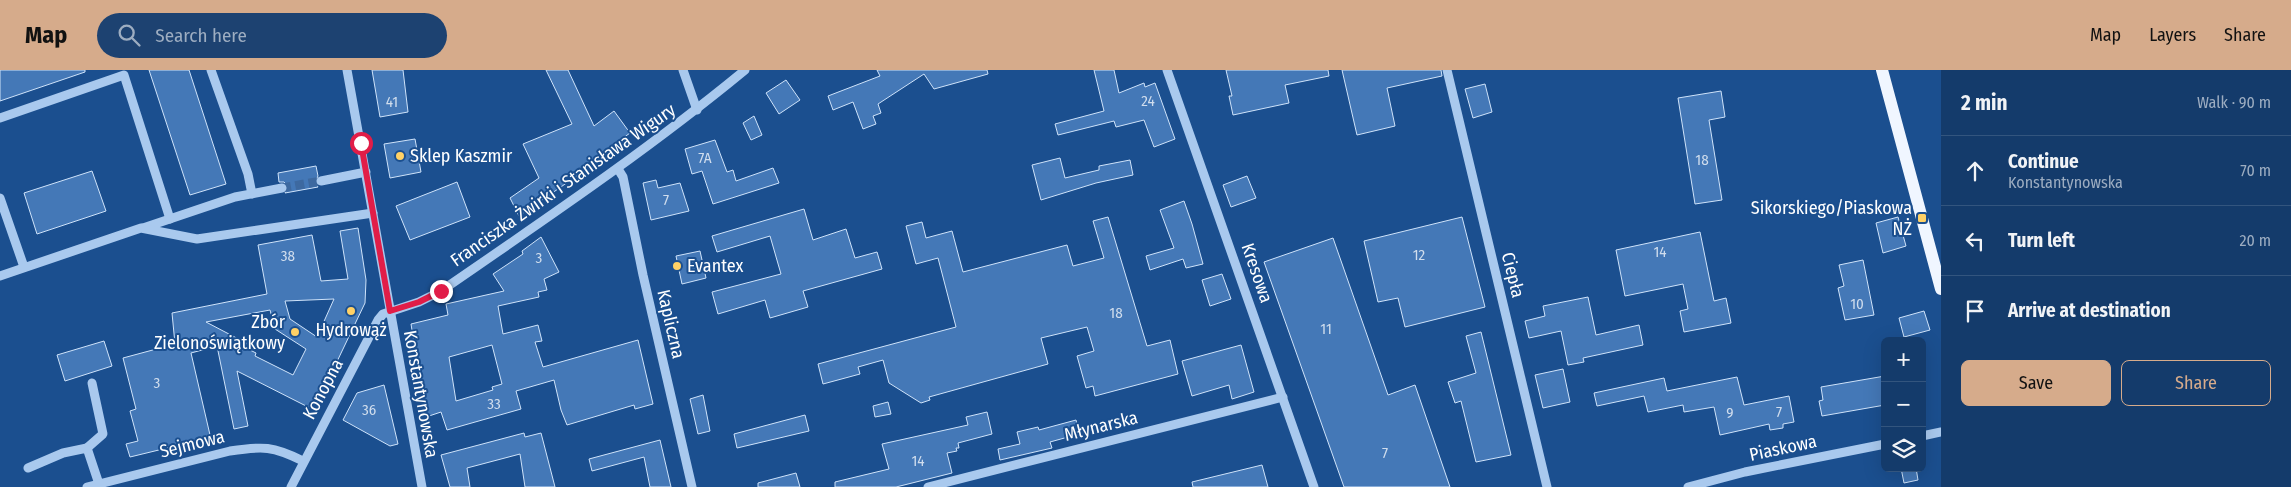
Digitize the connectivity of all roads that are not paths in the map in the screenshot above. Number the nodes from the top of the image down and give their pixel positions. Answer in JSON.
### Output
{"nodes":[{"id":1,"x":212,"y":70,"type":"edge"},
{"id":2,"x":347,"y":70,"type":"edge"},
{"id":3,"x":683,"y":70,"type":"edge"},
{"id":4,"x":745,"y":70,"type":"edge"},
{"id":5,"x":1167,"y":70,"type":"edge"},
{"id":6,"x":1447,"y":70,"type":"edge"},
{"id":7,"x":1882,"y":70,"type":"edge"},
{"id":8,"x":697,"y":110,"type":"junction"},
{"id":9,"x":0,"y":118,"type":"edge"},
{"id":10,"x":618,"y":169,"type":"junction"},
{"id":11,"x":366,"y":172,"type":"junction"},
{"id":12,"x":321,"y":180,"type":"tunnel mouth"},
{"id":13,"x":282,"y":188,"type":"tunnel mouth"},
{"id":14,"x":252,"y":194,"type":"junction"},
{"id":15,"x":0,"y":198,"type":"edge"},
{"id":16,"x":373,"y":213,"type":"junction"},
{"id":17,"x":170,"y":219,"type":"junction"},
{"id":18,"x":141,"y":228,"type":"junction"},
{"id":19,"x":24,"y":267,"type":"junction"},
{"id":20,"x":0,"y":276,"type":"edge"},
{"id":21,"x":1941,"y":289,"type":"edge"},
{"id":22,"x":390,"y":311,"type":"junction"},
{"id":23,"x":92,"y":383,"type":"dead end"},
{"id":24,"x":1283,"y":396,"type":"junction"},
{"id":25,"x":1941,"y":432,"type":"edge"},
{"id":26,"x":1926,"y":435,"type":"edge"},
{"id":27,"x":1881,"y":445,"type":"edge"},
{"id":28,"x":87,"y":448,"type":"junction"},
{"id":29,"x":304,"y":461,"type":"junction"},
{"id":30,"x":28,"y":468,"type":"dead end"},
{"id":31,"x":99,"y":484,"type":"junction"},
{"id":32,"x":87,"y":487,"type":"edge"},
{"id":33,"x":291,"y":487,"type":"edge"},
{"id":34,"x":422,"y":487,"type":"edge"},
{"id":35,"x":692,"y":487,"type":"edge"},
{"id":36,"x":928,"y":487,"type":"edge"},
{"id":37,"x":1314,"y":487,"type":"edge"},
{"id":38,"x":1547,"y":487,"type":"edge"},
{"id":39,"x":1688,"y":487,"type":"edge"}],
"edges":[{"from":1,"to":14,"type":"street"},
{"from":2,"to":11,"type":"street","name":"Konstantynowska"},
{"from":3,"to":8,"type":"street"},
{"from":4,"to":8,"type":"street","name":"Franciszka Żwirki i Stanisława Wigury"},
{"from":5,"to":24,"type":"street","name":"Kresowa"},
{"from":6,"to":38,"type":"street","name":"Ciepła"},
{"from":7,"to":21,"type":"main road"},
{"from":8,"to":10,"type":"street","name":"Franciszka Żwirki i Stanisława Wigury"},
{"from":9,"to":17,"type":"street"},
{"from":10,"to":22,"type":"street","name":"Franciszka Żwirki i Stanisława Wigury"},
{"from":10,"to":35,"type":"street","name":"Kapliczna"},
{"from":11,"to":12,"type":"street"},
{"from":11,"to":16,"type":"street","name":"Konstantynowska"},
{"from":13,"to":14,"type":"street"},
{"from":14,"to":17,"type":"street"},
{"from":15,"to":19,"type":"street"},
{"from":16,"to":18,"type":"street"},
{"from":16,"to":22,"type":"street","name":"Konstantynowska"},
{"from":17,"to":18,"type":"street"},
{"from":18,"to":19,"type":"street"},
{"from":19,"to":20,"type":"street"},
{"from":22,"to":29,"type":"street","name":"Konopna"},
{"from":22,"to":34,"type":"street","name":"Konstantynowska"},
{"from":23,"to":28,"type":"street"},
{"from":24,"to":36,"type":"street","name":"Młynarska"},
{"from":24,"to":37,"type":"street","name":"Kresowa"},
{"from":25,"to":26,"type":"street"},
{"from":27,"to":39,"type":"street","name":"Piaskowa"},
{"from":28,"to":30,"type":"street"},
{"from":28,"to":31,"type":"street"},
{"from":29,"to":31,"type":"street","name":"Sejmowa"},
{"from":29,"to":33,"type":"street","name":"Konopna"},
{"from":31,"to":32,"type":"street","name":"Sejmowa"}]}
